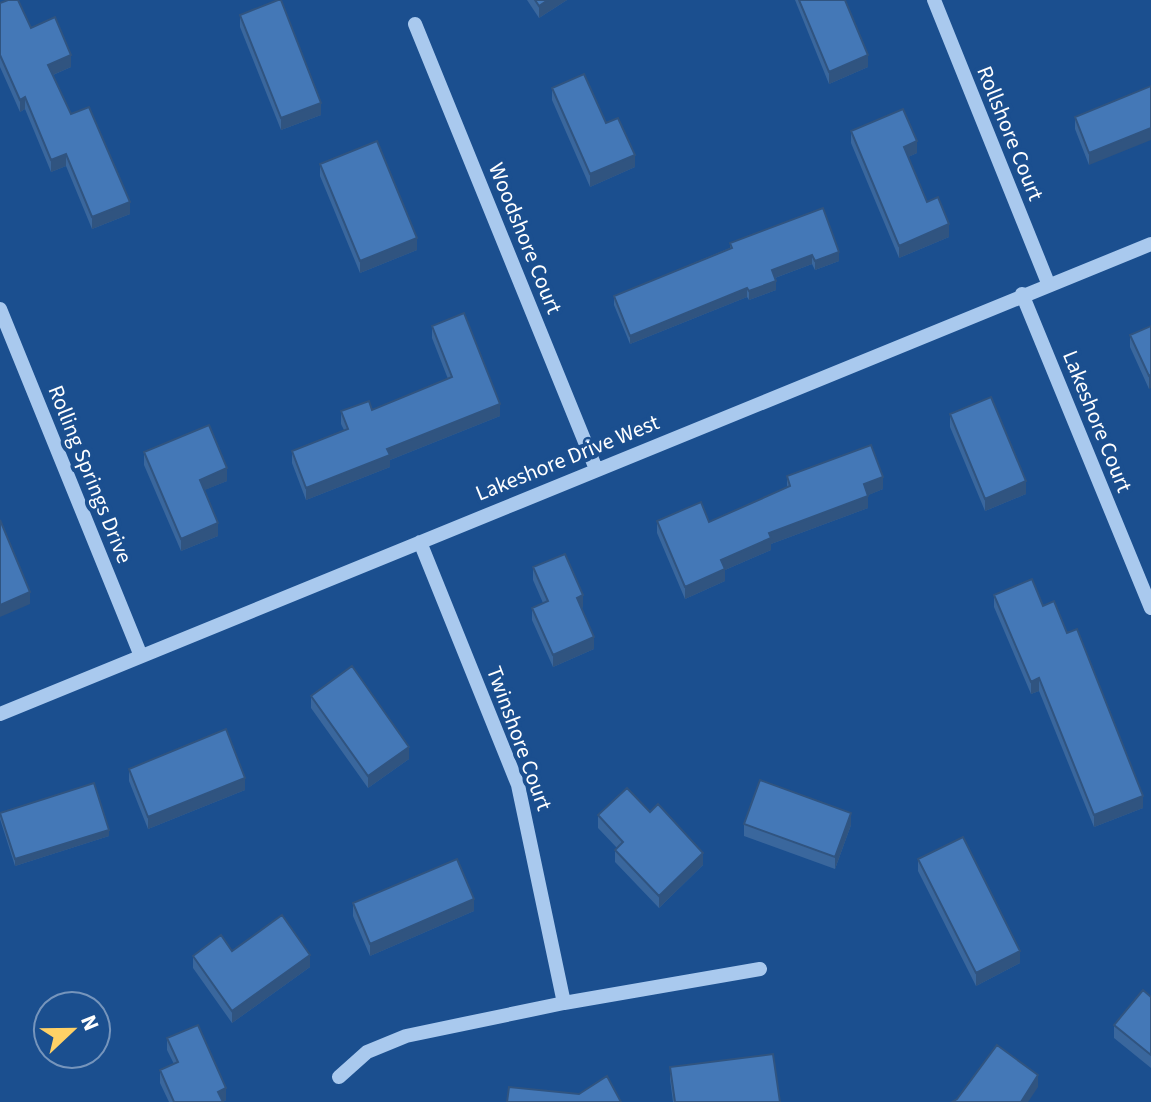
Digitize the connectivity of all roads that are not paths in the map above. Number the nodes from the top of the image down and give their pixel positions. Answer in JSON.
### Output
{"nodes":[{"id":1,"x":934,"y":0,"type":"edge"},
{"id":2,"x":415,"y":24,"type":"dead end"},
{"id":3,"x":1151,"y":244,"type":"edge"},
{"id":4,"x":1048,"y":283,"type":"junction"},
{"id":5,"x":1022,"y":294,"type":"junction"},
{"id":6,"x":0,"y":309,"type":"edge"},
{"id":7,"x":596,"y":469,"type":"junction"},
{"id":8,"x":420,"y":542,"type":"junction"},
{"id":9,"x":1151,"y":608,"type":"edge"},
{"id":10,"x":141,"y":656,"type":"junction"},
{"id":11,"x":0,"y":714,"type":"edge"},
{"id":12,"x":760,"y":969,"type":"dead end"},
{"id":13,"x":564,"y":1003,"type":"junction"},
{"id":14,"x":339,"y":1077,"type":"dead end"}],
"edges":[{"from":1,"to":4,"type":"street","name":"Rollshore Court"},
{"from":2,"to":7,"type":"street","name":"Woodshore Court"},
{"from":3,"to":4,"type":"street","name":"Lakeshore Drive West"},
{"from":4,"to":5,"type":"street","name":"Lakeshore Drive West"},
{"from":5,"to":7,"type":"street","name":"Lakeshore Drive West"},
{"from":5,"to":9,"type":"street","name":"Lakeshore Court"},
{"from":6,"to":10,"type":"street","name":"Rolling Springs Drive"},
{"from":7,"to":8,"type":"street","name":"Lakeshore Drive West"},
{"from":8,"to":10,"type":"street","name":"Lakeshore Drive West"},
{"from":8,"to":13,"type":"street","name":"Twinshore Court"},
{"from":10,"to":11,"type":"street","name":"Lakeshore Drive West"},
{"from":12,"to":13,"type":"street"},
{"from":13,"to":14,"type":"street"}]}
